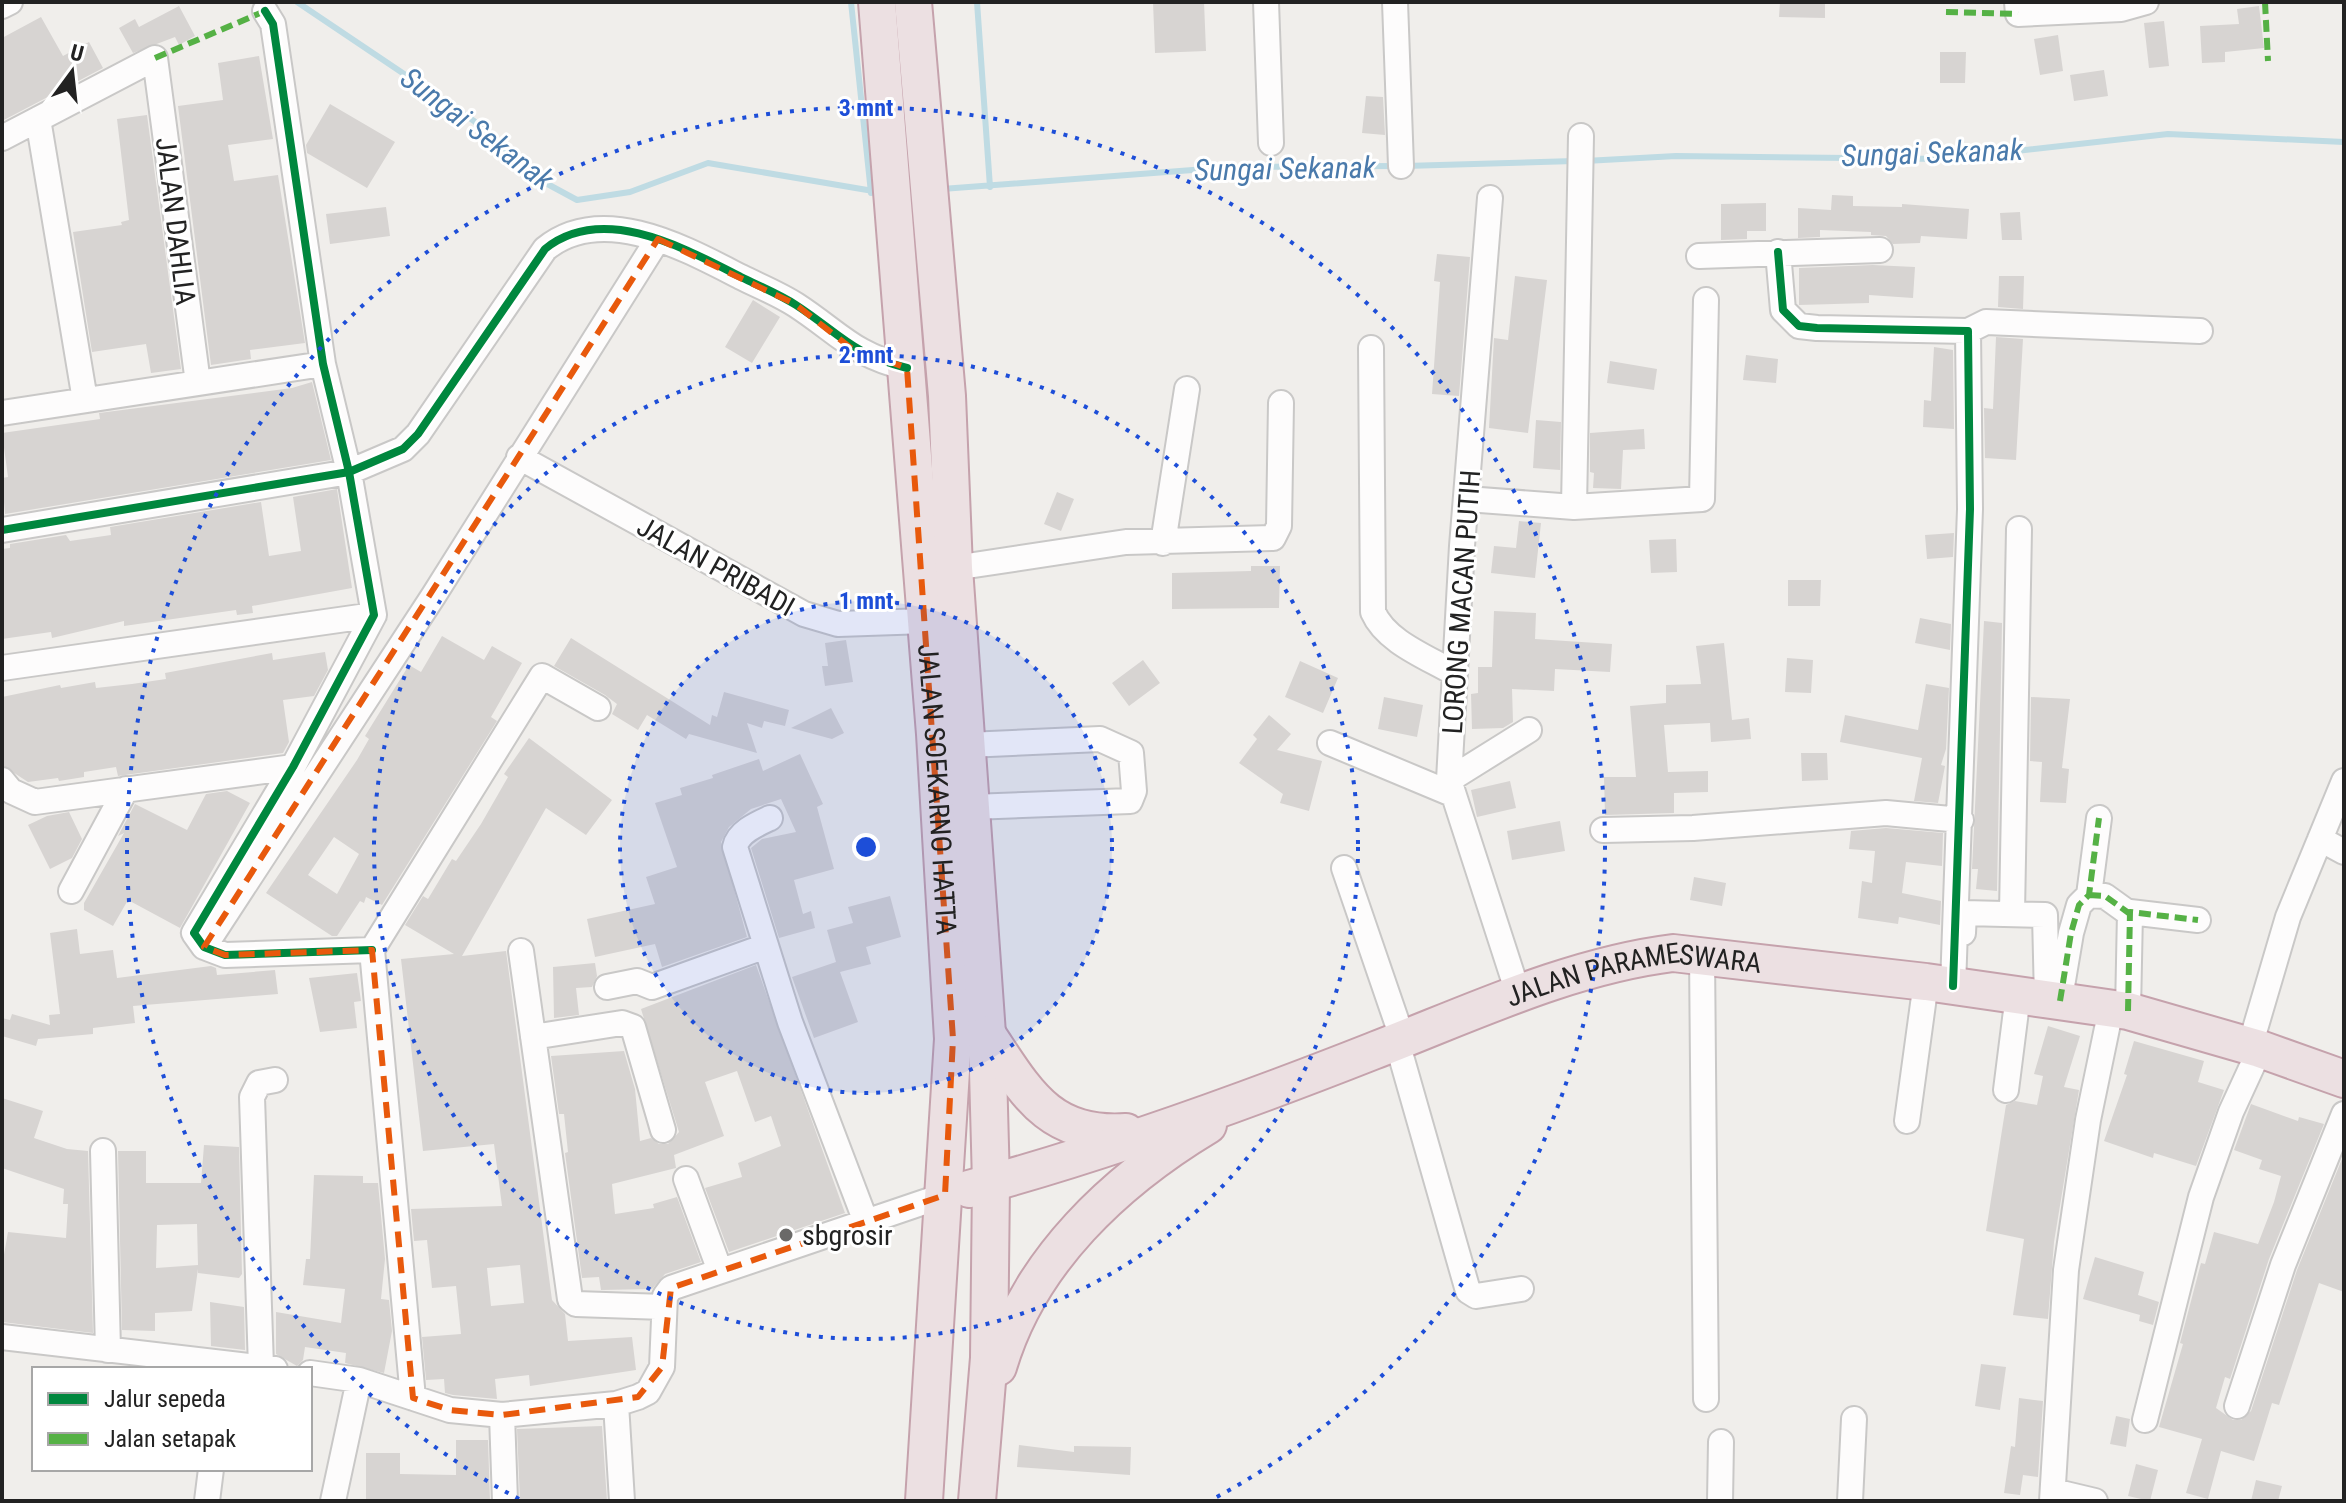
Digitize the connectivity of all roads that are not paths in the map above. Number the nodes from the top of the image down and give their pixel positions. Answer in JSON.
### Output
{"nodes":[{"id":1,"x":10,"y":2,"type":"edge"},
{"id":2,"x":877,"y":2,"type":"edge"},
{"id":3,"x":913,"y":2,"type":"edge"},
{"id":4,"x":1266,"y":2,"type":"edge"},
{"id":5,"x":1395,"y":2,"type":"edge"},
{"id":6,"x":2017,"y":2,"type":"edge"},
{"id":7,"x":2146,"y":2,"type":"edge"},
{"id":8,"x":2,"y":6,"type":"edge"},
{"id":9,"x":265,"y":11,"type":"dead end"},
{"id":10,"x":38,"y":119,"type":"junction"},
{"id":11,"x":2,"y":138,"type":"edge"},
{"id":12,"x":1581,"y":140,"type":"dead end"},
{"id":13,"x":1271,"y":143,"type":"dead end"},
{"id":14,"x":1401,"y":166,"type":"dead end"},
{"id":15,"x":1490,"y":198,"type":"dead end"},
{"id":16,"x":658,"y":239,"type":"junction"},
{"id":17,"x":1880,"y":250,"type":"dead end"},
{"id":18,"x":1778,"y":252,"type":"junction"},
{"id":19,"x":1699,"y":256,"type":"dead end"},
{"id":20,"x":1706,"y":300,"type":"dead end"},
{"id":21,"x":1968,"y":331,"type":"junction"},
{"id":22,"x":2200,"y":331,"type":"dead end"},
{"id":23,"x":1371,"y":348,"type":"dead end"},
{"id":24,"x":323,"y":364,"type":"junction"},
{"id":25,"x":907,"y":368,"type":"junction"},
{"id":26,"x":198,"y":383,"type":"junction"},
{"id":27,"x":1187,"y":389,"type":"dead end"},
{"id":28,"x":85,"y":400,"type":"junction"},
{"id":29,"x":1281,"y":403,"type":"dead end"},
{"id":30,"x":2,"y":413,"type":"edge"},
{"id":31,"x":519,"y":457,"type":"junction"},
{"id":32,"x":349,"y":472,"type":"junction"},
{"id":33,"x":1467,"y":499,"type":"junction"},
{"id":34,"x":1574,"y":507,"type":"junction"},
{"id":35,"x":2019,"y":529,"type":"dead end"},
{"id":36,"x":2,"y":530,"type":"edge"},
{"id":37,"x":1163,"y":543,"type":"junction"},
{"id":38,"x":954,"y":568,"type":"junction"},
{"id":39,"x":374,"y":615,"type":"junction"},
{"id":40,"x":926,"y":621,"type":"junction"},
{"id":41,"x":2,"y":668,"type":"edge"},
{"id":42,"x":1454,"y":673,"type":"junction"},
{"id":43,"x":598,"y":708,"type":"dead end"},
{"id":44,"x":1529,"y":730,"type":"dead end"},
{"id":45,"x":1330,"y":743,"type":"dead end"},
{"id":46,"x":967,"y":745,"type":"junction"},
{"id":47,"x":293,"y":767,"type":"junction"},
{"id":48,"x":2,"y":780,"type":"edge"},
{"id":49,"x":2344,"y":781,"type":"edge"},
{"id":50,"x":1450,"y":787,"type":"junction"},
{"id":51,"x":126,"y":789,"type":"junction"},
{"id":52,"x":971,"y":807,"type":"junction"},
{"id":53,"x":770,"y":818,"type":"dead end"},
{"id":54,"x":2099,"y":818,"type":"dead end"},
{"id":55,"x":1961,"y":820,"type":"junction"},
{"id":56,"x":1603,"y":830,"type":"dead end"},
{"id":57,"x":2320,"y":839,"type":"junction"},
{"id":58,"x":2344,"y":852,"type":"edge"},
{"id":59,"x":1344,"y":868,"type":"dead end"},
{"id":60,"x":71,"y":891,"type":"dead end"},
{"id":61,"x":2089,"y":895,"type":"junction"},
{"id":62,"x":2012,"y":913,"type":"junction"},
{"id":63,"x":2130,"y":914,"type":"junction"},
{"id":64,"x":2198,"y":920,"type":"dead end"},
{"id":65,"x":766,"y":946,"type":"junction"},
{"id":66,"x":204,"y":947,"type":"junction"},
{"id":67,"x":372,"y":950,"type":"junction"},
{"id":68,"x":521,"y":951,"type":"dead end"},
{"id":69,"x":1702,"y":954,"type":"junction"},
{"id":70,"x":1946,"y":985,"type":"junction"},
{"id":71,"x":607,"y":987,"type":"dead end"},
{"id":72,"x":1519,"y":996,"type":"junction"},
{"id":73,"x":2042,"y":998,"type":"junction"},
{"id":74,"x":2119,"y":1010,"type":"junction"},
{"id":75,"x":987,"y":1034,"type":"junction"},
{"id":76,"x":533,"y":1037,"type":"junction"},
{"id":77,"x":1400,"y":1041,"type":"junction"},
{"id":78,"x":2255,"y":1048,"type":"junction"},
{"id":79,"x":2344,"y":1079,"type":"edge"},
{"id":80,"x":275,"y":1080,"type":"dead end"},
{"id":81,"x":2006,"y":1090,"type":"dead end"},
{"id":82,"x":1250,"y":1099,"type":"junction"},
{"id":83,"x":2344,"y":1114,"type":"edge"},
{"id":84,"x":1907,"y":1121,"type":"dead end"},
{"id":85,"x":1161,"y":1128,"type":"junction"},
{"id":86,"x":663,"y":1130,"type":"dead end"},
{"id":87,"x":103,"y":1151,"type":"dead end"},
{"id":88,"x":686,"y":1179,"type":"dead end"},
{"id":89,"x":991,"y":1183,"type":"junction"},
{"id":90,"x":945,"y":1195,"type":"junction"},
{"id":91,"x":866,"y":1222,"type":"junction"},
{"id":92,"x":720,"y":1271,"type":"junction"},
{"id":93,"x":1521,"y":1289,"type":"dead end"},
{"id":94,"x":664,"y":1307,"type":"junction"},
{"id":95,"x":2,"y":1337,"type":"edge"},
{"id":96,"x":108,"y":1350,"type":"junction"},
{"id":97,"x":227,"y":1367,"type":"edge"},
{"id":98,"x":269,"y":1367,"type":"edge"},
{"id":99,"x":312,"y":1373,"type":"edge"},
{"id":100,"x":359,"y":1380,"type":"junction"},
{"id":101,"x":413,"y":1398,"type":"junction"},
{"id":102,"x":1706,"y":1399,"type":"dead end"},
{"id":103,"x":616,"y":1404,"type":"junction"},
{"id":104,"x":2237,"y":1406,"type":"dead end"},
{"id":105,"x":985,"y":1411,"type":"junction"},
{"id":106,"x":502,"y":1415,"type":"junction"},
{"id":107,"x":1854,"y":1419,"type":"dead end"},
{"id":108,"x":2145,"y":1420,"type":"dead end"},
{"id":109,"x":1721,"y":1442,"type":"dead end"},
{"id":110,"x":211,"y":1471,"type":"edge"},
{"id":111,"x":2053,"y":1496,"type":"edge"},
{"id":112,"x":207,"y":1501,"type":"edge"},
{"id":113,"x":333,"y":1501,"type":"edge"},
{"id":114,"x":505,"y":1501,"type":"edge"},
{"id":115,"x":622,"y":1501,"type":"edge"},
{"id":116,"x":924,"y":1501,"type":"edge"},
{"id":117,"x":932,"y":1501,"type":"edge"},
{"id":118,"x":977,"y":1501,"type":"edge"},
{"id":119,"x":1720,"y":1501,"type":"edge"},
{"id":120,"x":1850,"y":1501,"type":"edge"},
{"id":121,"x":2095,"y":1501,"type":"edge"}],
"edges":[{"from":1,"to":8,"type":"street"},
{"from":2,"to":25,"type":"highway","name":"JALAN SOEKARNO HATTA"},
{"from":3,"to":38,"type":"highway","name":"JALAN SOEKARNO HATTA"},
{"from":4,"to":13,"type":"street"},
{"from":5,"to":14,"type":"street"},
{"from":6,"to":7,"type":"street"},
{"from":9,"to":24,"type":"street"},
{"from":10,"to":11,"type":"street"},
{"from":10,"to":26,"type":"street","name":"JALAN DAHLIA"},
{"from":10,"to":28,"type":"street"},
{"from":12,"to":34,"type":"street"},
{"from":15,"to":33,"type":"street","name":"LORONG MACAN PUTIH"},
{"from":16,"to":25,"type":"street"},
{"from":16,"to":31,"type":"street"},
{"from":16,"to":32,"type":"street"},
{"from":17,"to":18,"type":"street"},
{"from":18,"to":19,"type":"street"},
{"from":18,"to":21,"type":"street"},
{"from":20,"to":34,"type":"street"},
{"from":21,"to":22,"type":"street"},
{"from":21,"to":55,"type":"street"},
{"from":23,"to":42,"type":"street"},
{"from":24,"to":26,"type":"street"},
{"from":24,"to":32,"type":"street"},
{"from":25,"to":40,"type":"highway","name":"JALAN SOEKARNO HATTA"},
{"from":26,"to":28,"type":"street"},
{"from":27,"to":37,"type":"street"},
{"from":28,"to":30,"type":"street"},
{"from":29,"to":37,"type":"street"},
{"from":31,"to":40,"type":"street","name":"JALAN PRIBADI"},
{"from":31,"to":66,"type":"street"},
{"from":32,"to":36,"type":"street"},
{"from":32,"to":39,"type":"street"},
{"from":33,"to":34,"type":"street"},
{"from":33,"to":42,"type":"street","name":"LORONG MACAN PUTIH"},
{"from":35,"to":62,"type":"street"},
{"from":37,"to":38,"type":"street"},
{"from":38,"to":46,"type":"highway","name":"JALAN SOEKARNO HATTA"},
{"from":39,"to":41,"type":"street"},
{"from":39,"to":47,"type":"street"},
{"from":40,"to":90,"type":"highway","name":"JALAN SOEKARNO HATTA"},
{"from":42,"to":50,"type":"street","name":"LORONG MACAN PUTIH"},
{"from":43,"to":67,"type":"street"},
{"from":44,"to":50,"type":"street"},
{"from":45,"to":50,"type":"street"},
{"from":46,"to":52,"type":"highway","name":"JALAN SOEKARNO HATTA"},
{"from":46,"to":52,"type":"street"},
{"from":47,"to":51,"type":"street"},
{"from":47,"to":66,"type":"street"},
{"from":48,"to":51,"type":"street"},
{"from":49,"to":57,"type":"street"},
{"from":50,"to":72,"type":"street","name":"LORONG MACAN PUTIH"},
{"from":51,"to":60,"type":"street"},
{"from":52,"to":75,"type":"highway","name":"JALAN SOEKARNO HATTA"},
{"from":53,"to":65,"type":"street"},
{"from":54,"to":61,"type":"street"},
{"from":55,"to":56,"type":"street"},
{"from":55,"to":70,"type":"street"},
{"from":57,"to":58,"type":"street"},
{"from":57,"to":78,"type":"street"},
{"from":59,"to":77,"type":"street"},
{"from":61,"to":63,"type":"street"},
{"from":61,"to":73,"type":"street"},
{"from":62,"to":70,"type":"street"},
{"from":62,"to":73,"type":"street"},
{"from":63,"to":64,"type":"street"},
{"from":63,"to":74,"type":"street"},
{"from":65,"to":71,"type":"street"},
{"from":65,"to":91,"type":"street"},
{"from":66,"to":67,"type":"street"},
{"from":67,"to":101,"type":"street"},
{"from":68,"to":76,"type":"street"},
{"from":69,"to":70,"type":"highway","name":"JALAN PARAMESWARA"},
{"from":69,"to":72,"type":"highway","name":"JALAN PARAMESWARA"},
{"from":69,"to":102,"type":"street"},
{"from":70,"to":73,"type":"highway","name":"JALAN PARAMESWARA"},
{"from":70,"to":84,"type":"street"},
{"from":72,"to":77,"type":"highway","name":"JALAN PARAMESWARA"},
{"from":73,"to":74,"type":"highway","name":"JALAN PARAMESWARA"},
{"from":73,"to":81,"type":"street"},
{"from":74,"to":78,"type":"highway","name":"JALAN PARAMESWARA"},
{"from":74,"to":111,"type":"street"},
{"from":75,"to":85,"type":"highway"},
{"from":75,"to":89,"type":"highway","name":"JALAN SOEKARNO HATTA"},
{"from":76,"to":86,"type":"street"},
{"from":76,"to":94,"type":"street"},
{"from":77,"to":82,"type":"highway","name":"JALAN PARAMESWARA"},
{"from":77,"to":93,"type":"street"},
{"from":78,"to":79,"type":"highway","name":"JALAN PARAMESWARA"},
{"from":78,"to":108,"type":"street"},
{"from":80,"to":98,"type":"street"},
{"from":82,"to":85,"type":"highway","name":"JALAN PARAMESWARA"},
{"from":82,"to":105,"type":"highway"},
{"from":83,"to":104,"type":"street"},
{"from":85,"to":89,"type":"highway","name":"JALAN PARAMESWARA"},
{"from":87,"to":96,"type":"street"},
{"from":88,"to":92,"type":"street"},
{"from":89,"to":90,"type":"highway","name":"JALAN PARAMESWARA"},
{"from":89,"to":105,"type":"highway","name":"JALAN SOEKARNO HATTA"},
{"from":89,"to":117,"type":"highway"},
{"from":90,"to":91,"type":"street"},
{"from":90,"to":116,"type":"highway","name":"JALAN SOEKARNO HATTA"},
{"from":91,"to":92,"type":"street"},
{"from":92,"to":94,"type":"street"},
{"from":94,"to":103,"type":"street"},
{"from":95,"to":96,"type":"street"},
{"from":96,"to":97,"type":"street"},
{"from":99,"to":100,"type":"street"},
{"from":100,"to":101,"type":"street"},
{"from":100,"to":113,"type":"street"},
{"from":101,"to":106,"type":"street"},
{"from":103,"to":106,"type":"street"},
{"from":103,"to":115,"type":"street"},
{"from":105,"to":118,"type":"highway"},
{"from":106,"to":114,"type":"street"},
{"from":107,"to":120,"type":"street"},
{"from":109,"to":119,"type":"street"},
{"from":110,"to":112,"type":"street"},
{"from":111,"to":121,"type":"street"}]}
